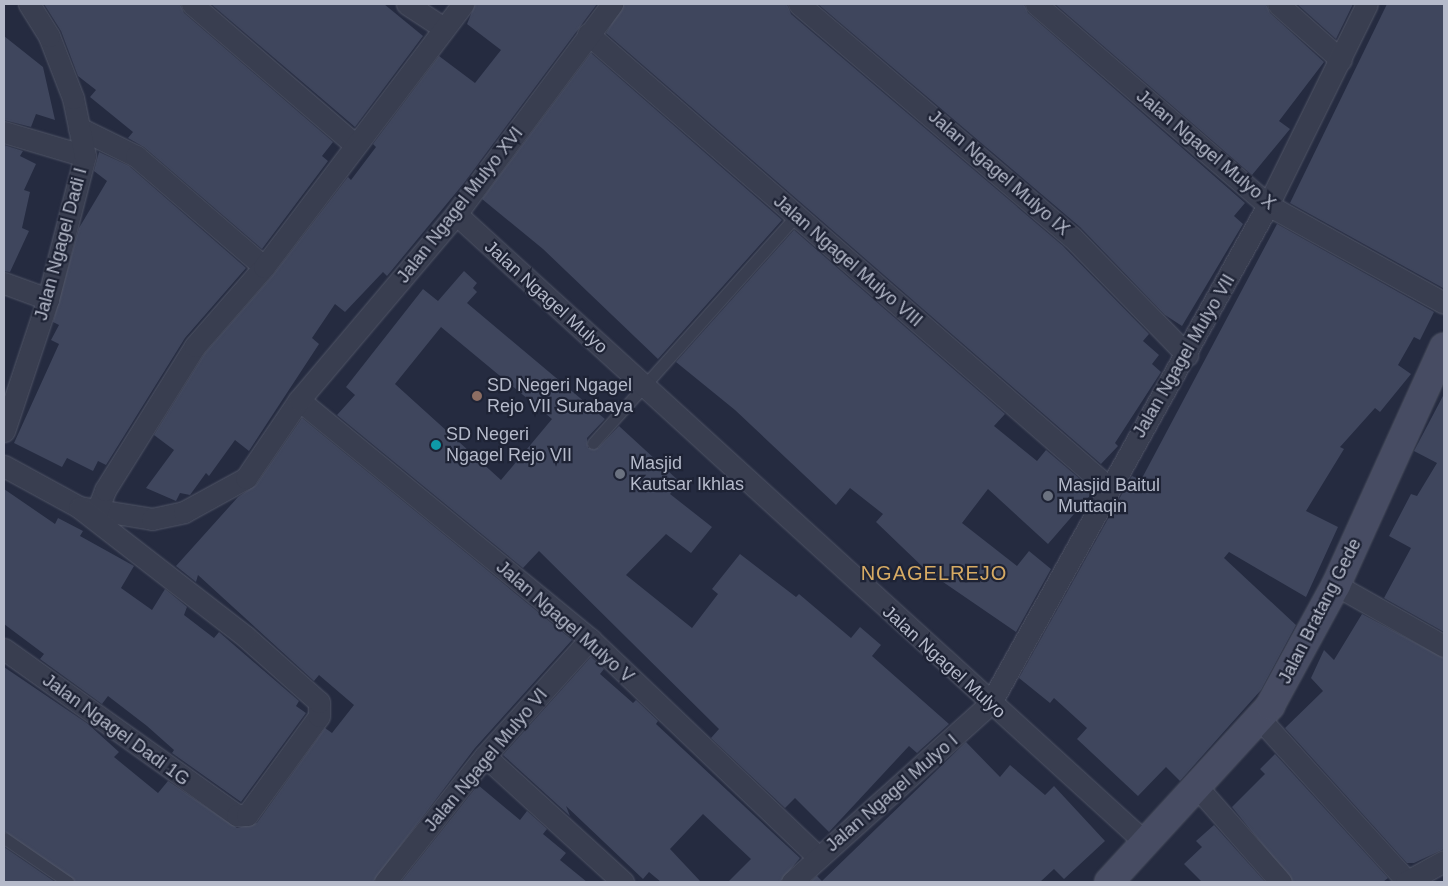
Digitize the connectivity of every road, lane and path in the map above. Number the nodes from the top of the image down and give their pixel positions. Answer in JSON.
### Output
{"nodes":[{"id":1,"x":29,"y":4,"type":"edge"},
{"id":2,"x":192,"y":4,"type":"edge"},
{"id":3,"x":407,"y":4,"type":"edge"},
{"id":4,"x":463,"y":4,"type":"edge"},
{"id":5,"x":612,"y":4,"type":"edge"},
{"id":6,"x":799,"y":4,"type":"edge"},
{"id":7,"x":1036,"y":4,"type":"edge"},
{"id":8,"x":1278,"y":4,"type":"edge"},
{"id":9,"x":1367,"y":4,"type":"edge"},
{"id":10,"x":442,"y":27,"type":"junction"},
{"id":11,"x":588,"y":34,"type":"junction"},
{"id":12,"x":1341,"y":60,"type":"junction"},
{"id":13,"x":79,"y":128,"type":"junction"},
{"id":14,"x":4,"y":132,"type":"edge"},
{"id":15,"x":354,"y":143,"type":"junction"},
{"id":16,"x":86,"y":156,"type":"junction"},
{"id":17,"x":1268,"y":205,"type":"junction"},
{"id":18,"x":456,"y":214,"type":"junction"},
{"id":19,"x":796,"y":216,"type":"junction"},
{"id":20,"x":264,"y":266,"type":"junction"},
{"id":21,"x":4,"y":283,"type":"edge"},
{"id":22,"x":48,"y":299,"type":"junction"},
{"id":23,"x":1444,"y":303,"type":"edge"},
{"id":24,"x":1444,"y":347,"type":"edge"},
{"id":25,"x":1187,"y":354,"type":"junction"},
{"id":26,"x":642,"y":385,"type":"junction"},
{"id":27,"x":299,"y":400,"type":"junction"},
{"id":28,"x":4,"y":431,"type":"edge"},
{"id":29,"x":594,"y":443,"type":"dead end"},
{"id":30,"x":4,"y":466,"type":"edge"},
{"id":31,"x":1108,"y":487,"type":"junction"},
{"id":32,"x":88,"y":509,"type":"junction"},
{"id":33,"x":1336,"y":585,"type":"junction"},
{"id":34,"x":590,"y":639,"type":"junction"},
{"id":35,"x":1444,"y":646,"type":"edge"},
{"id":36,"x":4,"y":649,"type":"edge"},
{"id":37,"x":990,"y":704,"type":"junction"},
{"id":38,"x":1260,"y":719,"type":"junction"},
{"id":39,"x":485,"y":756,"type":"junction"},
{"id":40,"x":1198,"y":788,"type":"junction"},
{"id":41,"x":4,"y":838,"type":"edge"},
{"id":42,"x":1146,"y":844,"type":"junction"},
{"id":43,"x":818,"y":857,"type":"junction"},
{"id":44,"x":1444,"y":861,"type":"edge"},
{"id":45,"x":68,"y":882,"type":"edge"},
{"id":46,"x":385,"y":882,"type":"edge"},
{"id":47,"x":624,"y":882,"type":"edge"},
{"id":48,"x":792,"y":882,"type":"edge"},
{"id":49,"x":1109,"y":882,"type":"edge"},
{"id":50,"x":1281,"y":882,"type":"edge"},
{"id":51,"x":1407,"y":882,"type":"edge"}],
"edges":[{"from":1,"to":13,"type":"street","name":"Jalan Ngagel Dadi I"},
{"from":2,"to":15,"type":"street"},
{"from":3,"to":10,"type":"street"},
{"from":4,"to":10,"type":"street"},
{"from":5,"to":11,"type":"street","name":"Jalan Ngagel Mulyo XVI"},
{"from":6,"to":25,"type":"street","name":"Jalan Ngagel Mulyo IX"},
{"from":7,"to":17,"type":"street","name":"Jalan Ngagel Mulyo X"},
{"from":8,"to":12,"type":"street"},
{"from":9,"to":12,"type":"street","name":"Jalan Ngagel Mulyo VII"},
{"from":10,"to":15,"type":"street"},
{"from":11,"to":18,"type":"street","name":"Jalan Ngagel Mulyo XVI"},
{"from":11,"to":19,"type":"street","name":"Jalan Ngagel Mulyo VIII"},
{"from":12,"to":17,"type":"street","name":"Jalan Ngagel Mulyo VII"},
{"from":13,"to":16,"type":"street","name":"Jalan Ngagel Dadi I"},
{"from":13,"to":20,"type":"street"},
{"from":14,"to":16,"type":"street"},
{"from":15,"to":20,"type":"street"},
{"from":16,"to":22,"type":"street","name":"Jalan Ngagel Dadi I"},
{"from":17,"to":23,"type":"street","name":"Jalan Ngagel Mulyo X"},
{"from":17,"to":25,"type":"street","name":"Jalan Ngagel Mulyo VII"},
{"from":18,"to":26,"type":"street","name":"Jalan Ngagel Mulyo"},
{"from":18,"to":27,"type":"street","name":"Jalan Ngagel Mulyo XVI"},
{"from":19,"to":26,"type":"lane"},
{"from":19,"to":31,"type":"street","name":"Jalan Ngagel Mulyo VIII"},
{"from":20,"to":32,"type":"street"},
{"from":21,"to":22,"type":"street"},
{"from":22,"to":28,"type":"street","name":"Jalan Ngagel Dadi I"},
{"from":24,"to":33,"type":"main road","name":"Jalan Bratang Gede"},
{"from":25,"to":31,"type":"street","name":"Jalan Ngagel Mulyo VII"},
{"from":26,"to":29,"type":"lane"},
{"from":26,"to":37,"type":"street","name":"Jalan Ngagel Mulyo"},
{"from":27,"to":32,"type":"street","name":"Jalan Ngagel Mulyo XVI"},
{"from":27,"to":34,"type":"street","name":"Jalan Ngagel Mulyo V"},
{"from":30,"to":32,"type":"street"},
{"from":31,"to":37,"type":"street","name":"Jalan Ngagel Mulyo VII"},
{"from":32,"to":36,"type":"street","name":"Jalan Ngagel Dadi 1G"},
{"from":33,"to":35,"type":"street"},
{"from":33,"to":38,"type":"main road","name":"Jalan Bratang Gede"},
{"from":34,"to":39,"type":"street","name":"Jalan Ngagel Mulyo VI"},
{"from":34,"to":43,"type":"street","name":"Jalan Ngagel Mulyo V"},
{"from":37,"to":42,"type":"street","name":"Jalan Ngagel Mulyo"},
{"from":37,"to":43,"type":"street","name":"Jalan Ngagel Mulyo I"},
{"from":38,"to":40,"type":"main road","name":"Jalan Bratang Gede"},
{"from":38,"to":51,"type":"street"},
{"from":39,"to":46,"type":"street","name":"Jalan Ngagel Mulyo VI"},
{"from":39,"to":47,"type":"street"},
{"from":40,"to":42,"type":"main road","name":"Jalan Bratang Gede"},
{"from":40,"to":50,"type":"street"},
{"from":41,"to":45,"type":"lane"},
{"from":42,"to":49,"type":"main road","name":"Jalan Bratang Gede"},
{"from":43,"to":48,"type":"street","name":"Jalan Ngagel Mulyo I"},
{"from":44,"to":51,"type":"street"}]}
